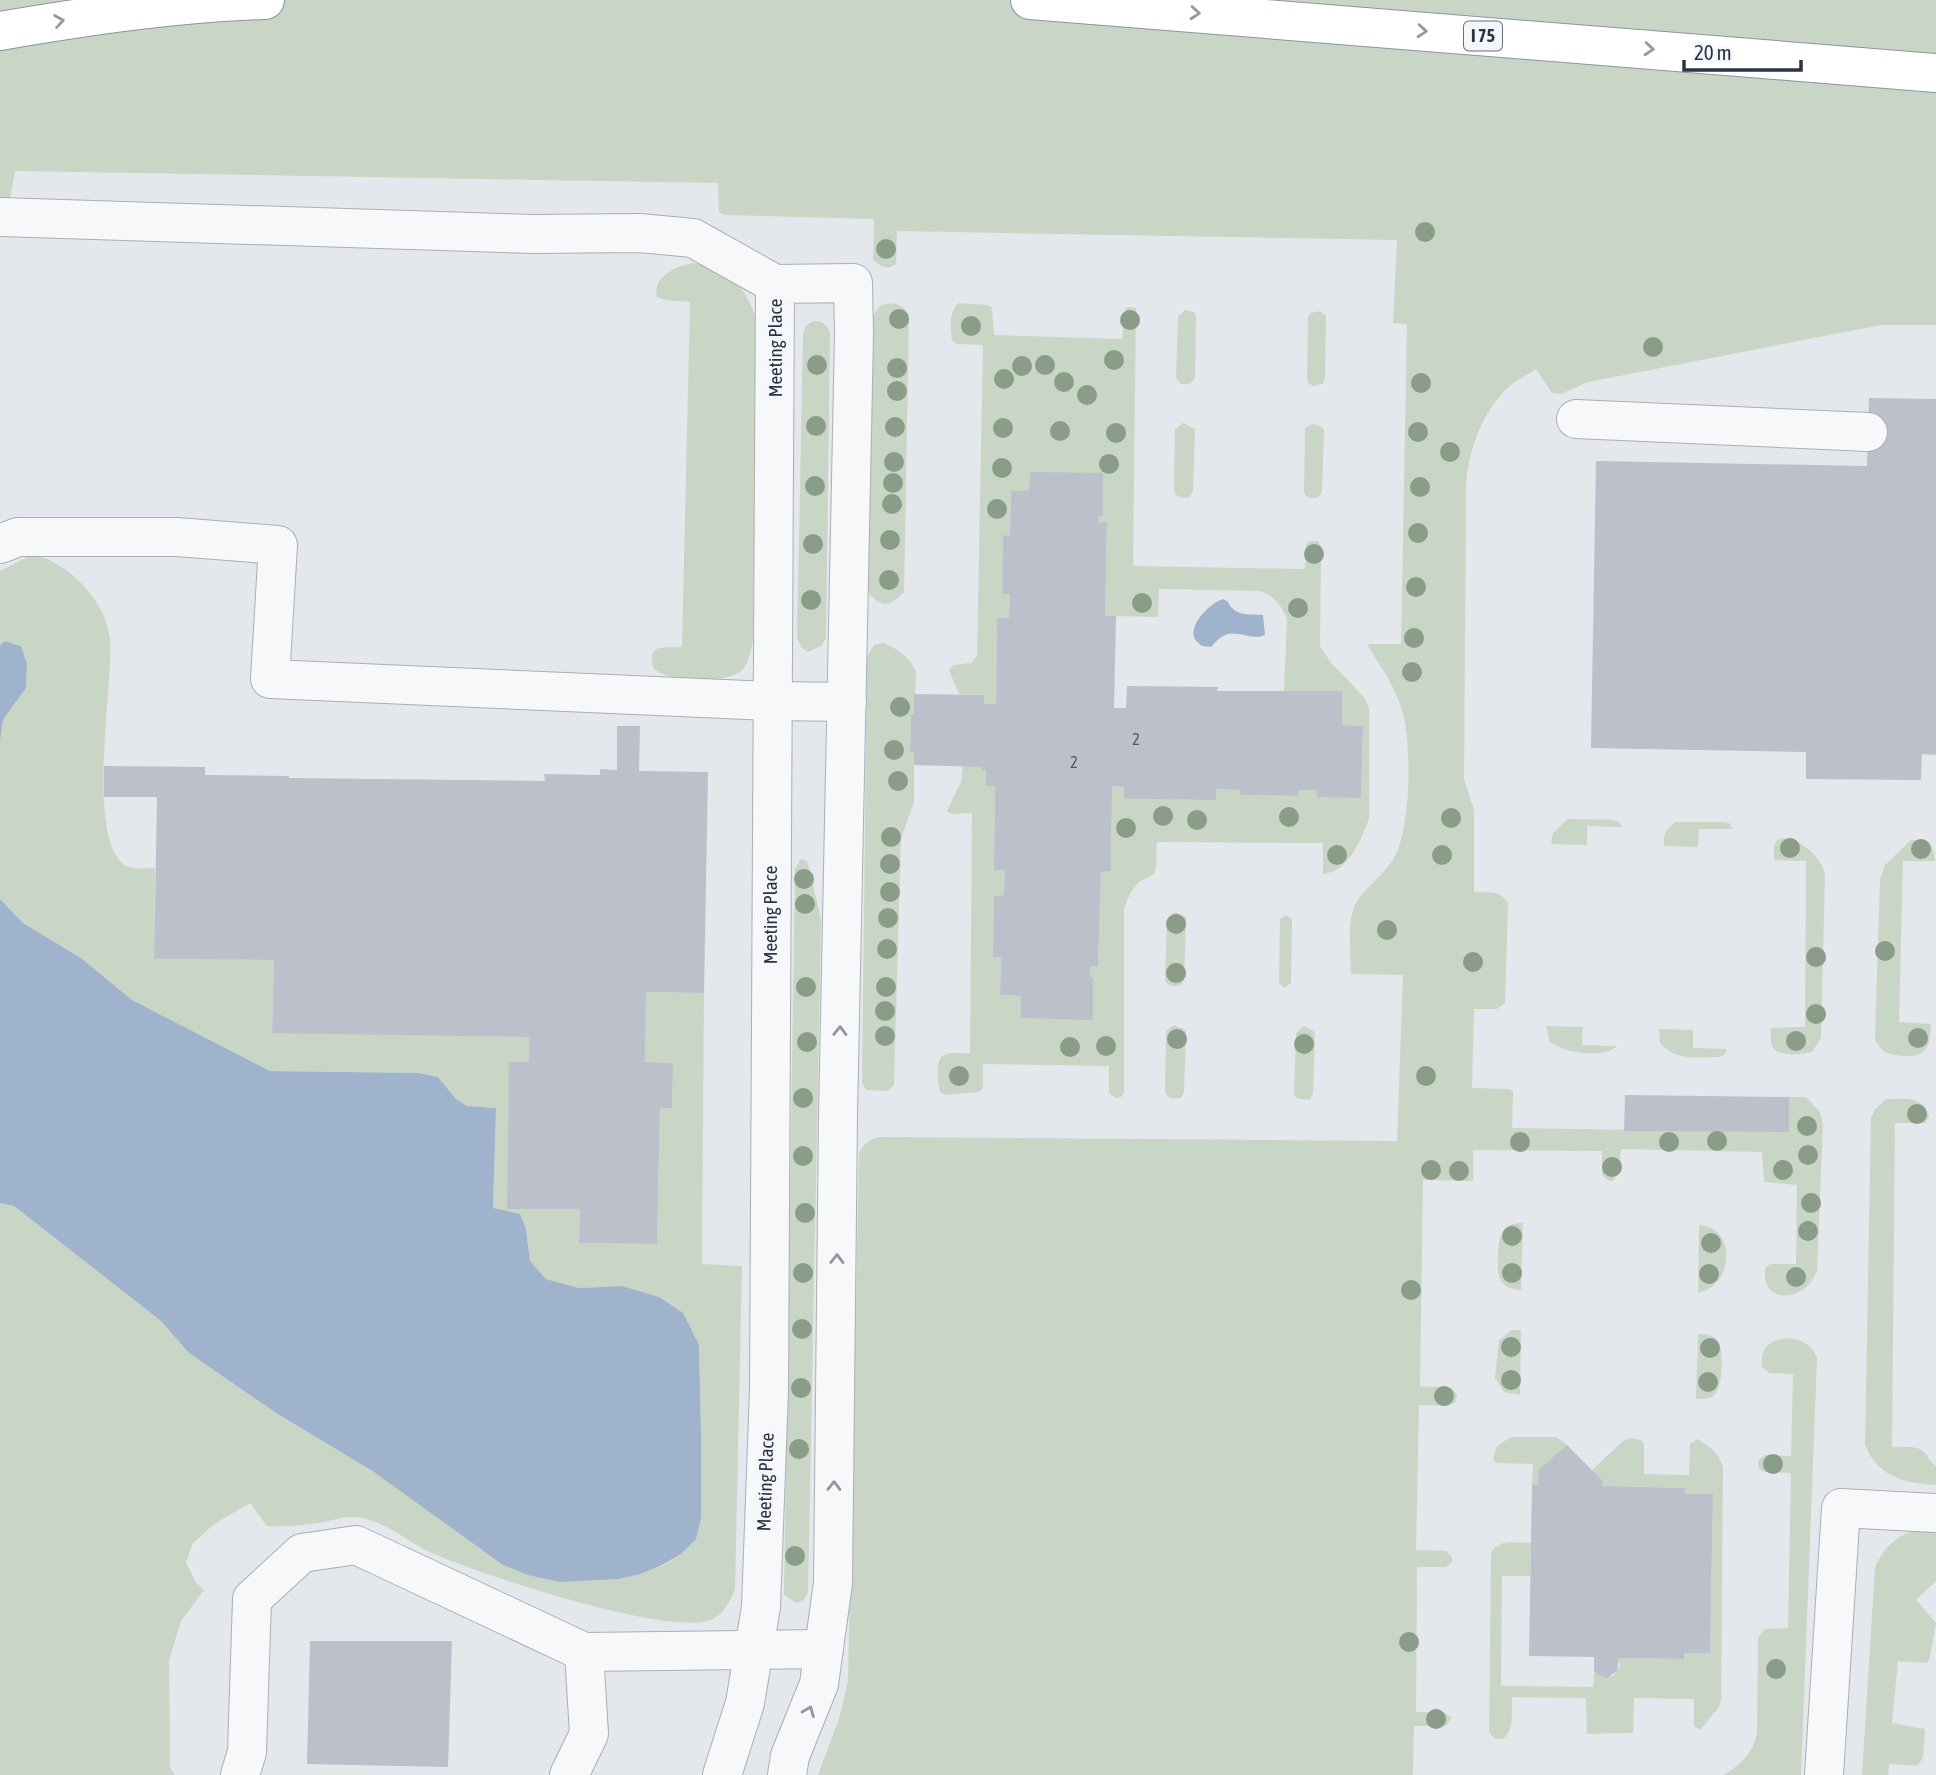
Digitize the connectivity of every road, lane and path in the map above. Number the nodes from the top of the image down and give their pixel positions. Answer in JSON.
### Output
{"nodes":[{"id":1,"x":265,"y":0,"type":"edge"},
{"id":2,"x":1030,"y":0,"type":"edge"},
{"id":3,"x":0,"y":30,"type":"edge"},
{"id":4,"x":1936,"y":73,"type":"edge"},
{"id":5,"x":0,"y":217,"type":"edge"},
{"id":6,"x":775,"y":284,"type":"junction"},
{"id":7,"x":1576,"y":419,"type":"dead end"},
{"id":8,"x":1868,"y":432,"type":"dead end"},
{"id":9,"x":0,"y":544,"type":"edge"},
{"id":10,"x":772,"y":701,"type":"junction"},
{"id":11,"x":847,"y":702,"type":"junction"},
{"id":12,"x":1936,"y":1513,"type":"edge"},
{"id":13,"x":824,"y":1649,"type":"junction"},
{"id":14,"x":754,"y":1650,"type":"junction"},
{"id":15,"x":584,"y":1652,"type":"junction"},
{"id":16,"x":240,"y":1775,"type":"edge"},
{"id":17,"x":569,"y":1775,"type":"edge"},
{"id":18,"x":722,"y":1775,"type":"edge"},
{"id":19,"x":788,"y":1775,"type":"edge"},
{"id":20,"x":1825,"y":1775,"type":"edge"}],
"edges":[{"from":3,"to":1,"type":"highway","one_way":true},
{"from":2,"to":4,"type":"highway","number":"I 75","one_way":true},
{"from":5,"to":6,"type":"street"},
{"from":6,"to":10,"type":"street","name":"Meeting Place"},
{"from":6,"to":11,"type":"street","name":"Meeting Place"},
{"from":7,"to":8,"type":"street"},
{"from":9,"to":10,"type":"street"},
{"from":10,"to":11,"type":"street"},
{"from":10,"to":14,"type":"street","name":"Meeting Place"},
{"from":13,"to":11,"type":"street","name":"Meeting Place","one_way":true},
{"from":12,"to":20,"type":"street"},
{"from":13,"to":14,"type":"street"},
{"from":19,"to":13,"type":"street","name":"Meeting Place","one_way":true},
{"from":14,"to":15,"type":"street"},
{"from":14,"to":18,"type":"street","name":"Meeting Place"},
{"from":15,"to":16,"type":"street"},
{"from":15,"to":17,"type":"street"}]}
